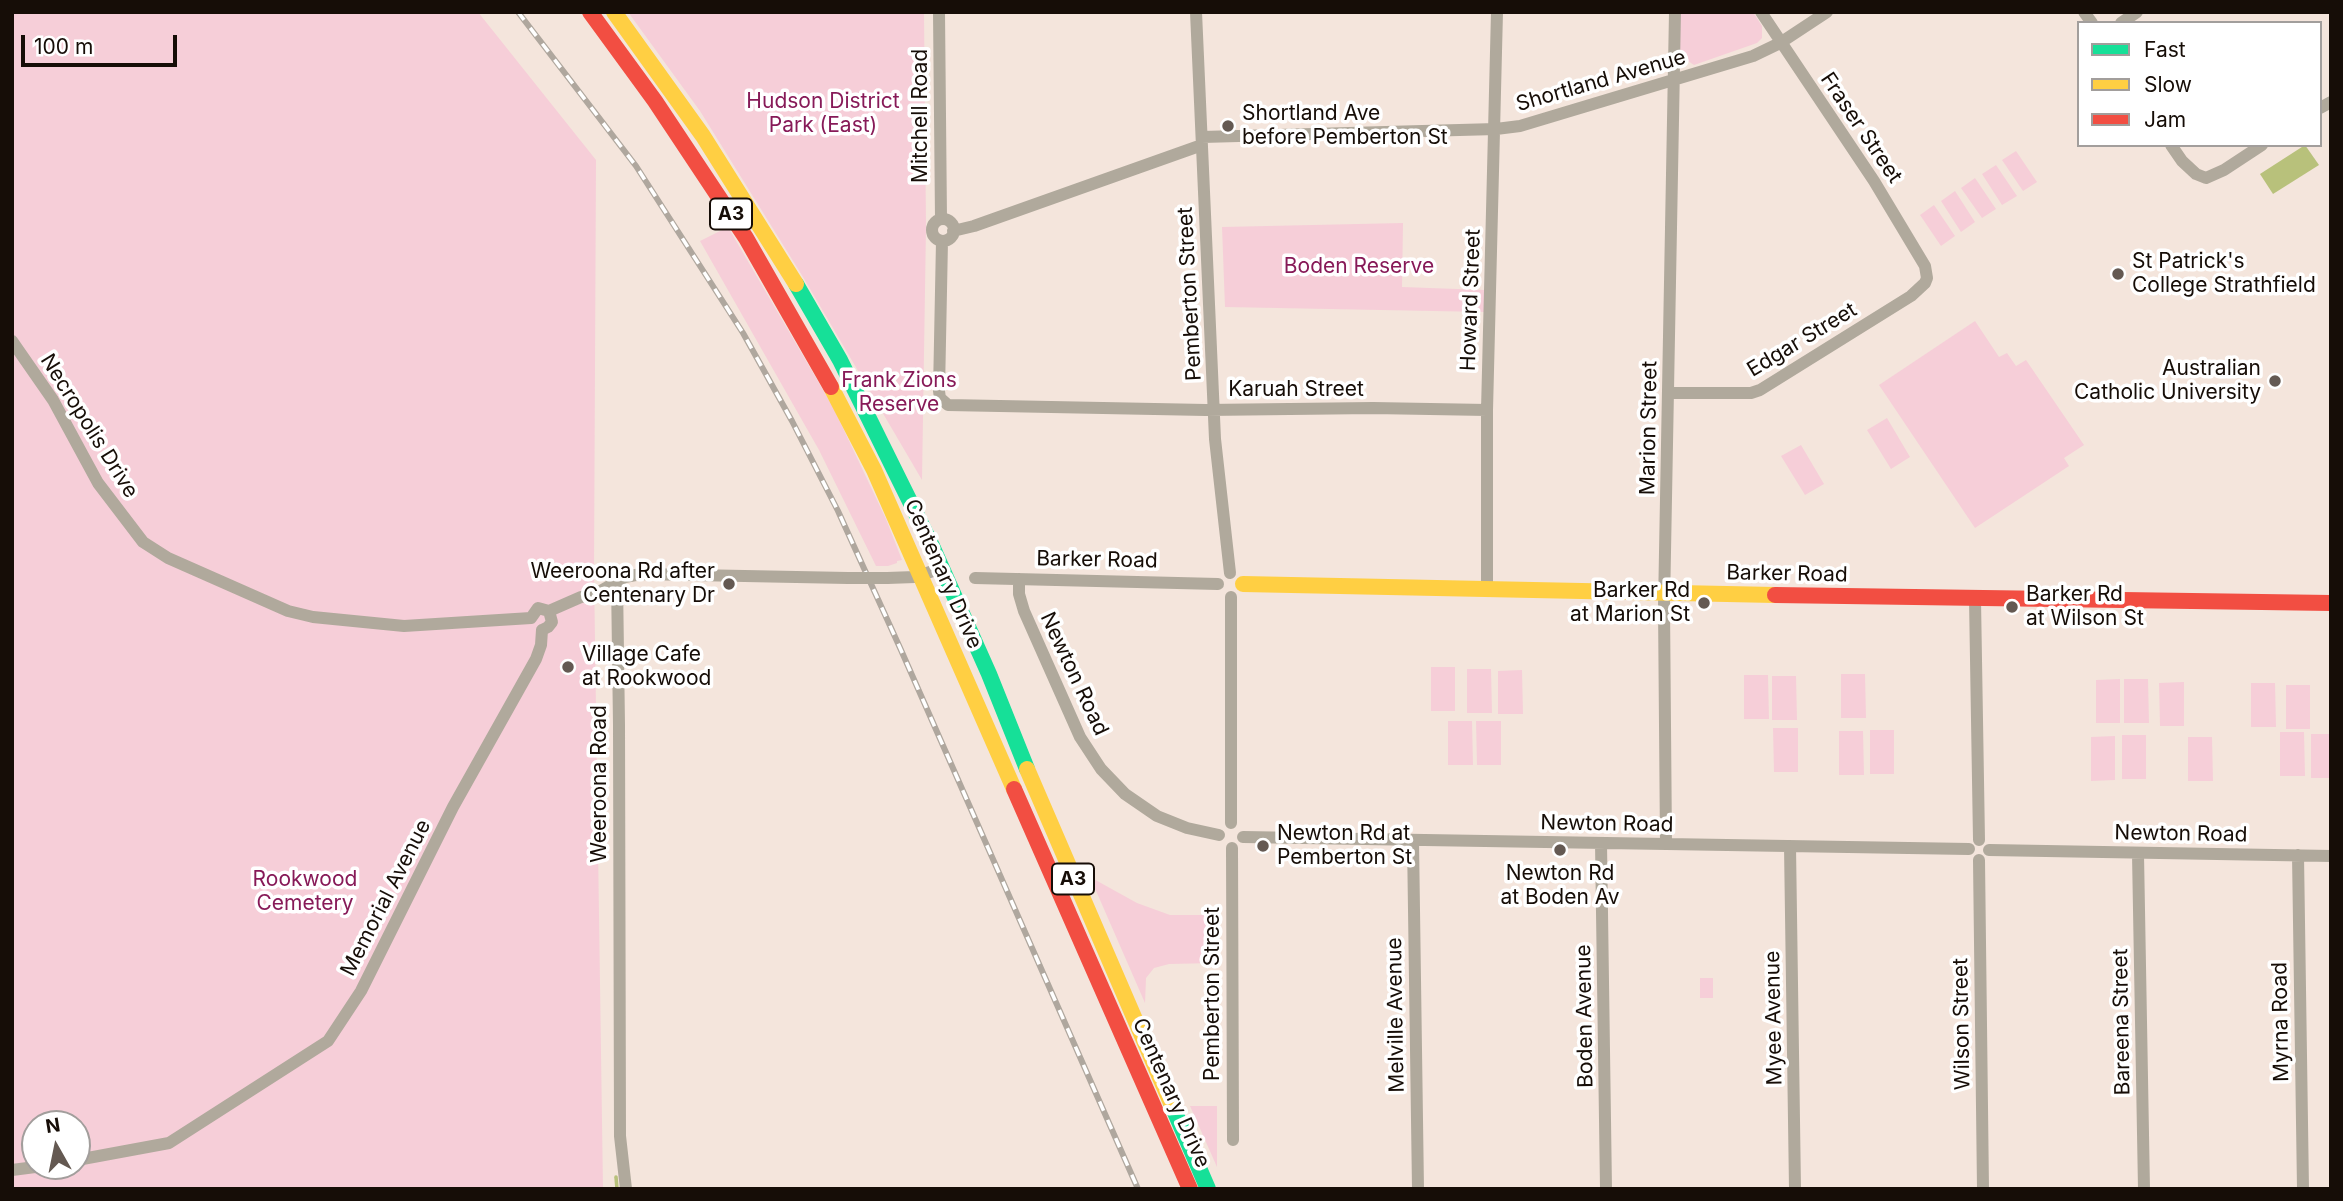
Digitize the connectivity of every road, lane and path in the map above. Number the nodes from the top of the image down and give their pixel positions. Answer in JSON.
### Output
{"nodes":[{"id":1,"x":590,"y":12,"type":"edge"},
{"id":2,"x":614,"y":12,"type":"edge"},
{"id":3,"x":939,"y":12,"type":"edge"},
{"id":4,"x":1196,"y":12,"type":"edge"},
{"id":5,"x":1497,"y":12,"type":"edge"},
{"id":6,"x":1675,"y":12,"type":"edge"},
{"id":7,"x":1761,"y":12,"type":"edge"},
{"id":8,"x":1827,"y":12,"type":"edge"},
{"id":9,"x":1780,"y":43,"type":"junction"},
{"id":10,"x":1674,"y":81,"type":"junction"},
{"id":11,"x":1496,"y":129,"type":"junction"},
{"id":12,"x":1202,"y":141,"type":"junction"},
{"id":13,"x":2172,"y":147,"type":"edge"},
{"id":14,"x":2259,"y":147,"type":"edge"},
{"id":15,"x":941,"y":219,"type":"junction"},
{"id":16,"x":953,"y":231,"type":"junction"},
{"id":17,"x":942,"y":241,"type":"junction"},
{"id":18,"x":1925,"y":266,"type":"joint"},
{"id":19,"x":12,"y":341,"type":"edge"},
{"id":20,"x":1668,"y":393,"type":"junction"},
{"id":21,"x":1214,"y":410,"type":"junction"},
{"id":22,"x":1487,"y":410,"type":"junction"},
{"id":23,"x":942,"y":568,"type":"junction"},
{"id":24,"x":1230,"y":573,"type":"junction"},
{"id":25,"x":922,"y":576,"type":"junction"},
{"id":26,"x":975,"y":578,"type":"dead end"},
{"id":27,"x":1019,"y":579,"type":"junction"},
{"id":28,"x":617,"y":582,"type":"junction"},
{"id":29,"x":1218,"y":584,"type":"junction"},
{"id":30,"x":1243,"y":584,"type":"junction"},
{"id":31,"x":1487,"y":588,"type":"junction"},
{"id":32,"x":1665,"y":592,"type":"junction"},
{"id":33,"x":1231,"y":597,"type":"junction"},
{"id":34,"x":1975,"y":599,"type":"junction"},
{"id":35,"x":2331,"y":603,"type":"edge"},
{"id":36,"x":551,"y":614,"type":"junction"},
{"id":37,"x":531,"y":618,"type":"junction"},
{"id":38,"x":542,"y":630,"type":"junction"},
{"id":39,"x":1231,"y":823,"type":"junction"},
{"id":40,"x":1219,"y":835,"type":"junction"},
{"id":41,"x":1243,"y":837,"type":"junction"},
{"id":42,"x":1412,"y":840,"type":"junction"},
{"id":43,"x":1601,"y":843,"type":"junction"},
{"id":44,"x":1666,"y":844,"type":"junction"},
{"id":45,"x":1790,"y":846,"type":"junction"},
{"id":46,"x":1231,"y":848,"type":"junction"},
{"id":47,"x":1979,"y":850,"type":"junction"},
{"id":48,"x":2138,"y":853,"type":"junction"},
{"id":49,"x":2298,"y":855,"type":"junction"},
{"id":50,"x":2331,"y":856,"type":"edge"},
{"id":51,"x":1233,"y":1140,"type":"dead end"},
{"id":52,"x":91,"y":1157,"type":"edge"},
{"id":53,"x":626,"y":1189,"type":"edge"},
{"id":54,"x":1190,"y":1189,"type":"edge"},
{"id":55,"x":1208,"y":1189,"type":"edge"},
{"id":56,"x":1418,"y":1189,"type":"edge"},
{"id":57,"x":1606,"y":1189,"type":"edge"},
{"id":58,"x":1795,"y":1189,"type":"edge"},
{"id":59,"x":1983,"y":1189,"type":"edge"},
{"id":60,"x":2144,"y":1189,"type":"edge"},
{"id":61,"x":2303,"y":1189,"type":"edge"}],
"edges":[{"from":1,"to":25,"type":"main road","name":"Centenary Drive","number":"A3"},
{"from":2,"to":23,"type":"main road","name":"Centenary Drive","number":"A3"},
{"from":3,"to":15,"type":"street","name":"Mitchell Road"},
{"from":4,"to":12,"type":"street","name":"Pemberton Street"},
{"from":5,"to":11,"type":"street","name":"Howard Street"},
{"from":6,"to":10,"type":"street","name":"Marion Street"},
{"from":7,"to":9,"type":"street","name":"Fraser Street"},
{"from":8,"to":9,"type":"street","name":"Shortland Avenue"},
{"from":9,"to":10,"type":"street","name":"Shortland Avenue"},
{"from":9,"to":18,"type":"street","name":"Fraser Street"},
{"from":10,"to":11,"type":"street","name":"Shortland Avenue"},
{"from":10,"to":20,"type":"street","name":"Marion Street"},
{"from":11,"to":12,"type":"street","name":"Shortland Avenue"},
{"from":11,"to":22,"type":"street","name":"Howard Street"},
{"from":12,"to":16,"type":"street","name":"Shortland Avenue"},
{"from":12,"to":21,"type":"street","name":"Pemberton Street"},
{"from":13,"to":14,"type":"street"},
{"from":15,"to":16,"type":"street"},
{"from":15,"to":17,"type":"street"},
{"from":16,"to":17,"type":"street"},
{"from":17,"to":21,"type":"street","name":"Karuah Street"},
{"from":18,"to":20,"type":"street","name":"Edgar Street"},
{"from":19,"to":37,"type":"street","name":"Necropolis Drive"},
{"from":20,"to":32,"type":"street","name":"Marion Street"},
{"from":21,"to":22,"type":"street","name":"Karuah Street"},
{"from":21,"to":24,"type":"street","name":"Pemberton Street"},
{"from":22,"to":31,"type":"street","name":"Howard Street"},
{"from":23,"to":25,"type":"street"},
{"from":23,"to":55,"type":"main road","name":"Centenary Drive","number":"A3"},
{"from":24,"to":29,"type":"street"},
{"from":24,"to":30,"type":"street"},
{"from":25,"to":28,"type":"street","bridge":true},
{"from":25,"to":54,"type":"main road","name":"Centenary Drive","number":"A3"},
{"from":26,"to":27,"type":"street","name":"Barker Road"},
{"from":27,"to":29,"type":"street","name":"Barker Road"},
{"from":27,"to":40,"type":"street","name":"Newton Road"},
{"from":28,"to":36,"type":"street"},
{"from":28,"to":53,"type":"street","name":"Weeroona Road"},
{"from":29,"to":33,"type":"street"},
{"from":30,"to":31,"type":"main road","name":"Barker Road"},
{"from":30,"to":33,"type":"street"},
{"from":31,"to":32,"type":"main road","name":"Barker Road"},
{"from":32,"to":34,"type":"main road","name":"Barker Road"},
{"from":32,"to":44,"type":"street","name":"Marion Street"},
{"from":33,"to":39,"type":"street"},
{"from":34,"to":35,"type":"main road","name":"Barker Road"},
{"from":34,"to":47,"type":"street","name":"Wilson Street"},
{"from":36,"to":37,"type":"street"},
{"from":36,"to":38,"type":"street"},
{"from":37,"to":38,"type":"street"},
{"from":38,"to":52,"type":"street","name":"Memorial Avenue"},
{"from":39,"to":40,"type":"street"},
{"from":39,"to":41,"type":"street"},
{"from":40,"to":46,"type":"street"},
{"from":41,"to":42,"type":"street","name":"Newton Road"},
{"from":41,"to":46,"type":"street"},
{"from":42,"to":43,"type":"street","name":"Newton Road"},
{"from":42,"to":56,"type":"street","name":"Melville Avenue"},
{"from":43,"to":44,"type":"street","name":"Newton Road"},
{"from":43,"to":57,"type":"street","name":"Boden Avenue"},
{"from":44,"to":45,"type":"street","name":"Newton Road"},
{"from":45,"to":47,"type":"street","name":"Newton Road"},
{"from":45,"to":58,"type":"street","name":"Myee Avenue"},
{"from":46,"to":51,"type":"street","name":"Pemberton Street"},
{"from":47,"to":48,"type":"street","name":"Newton Road"},
{"from":47,"to":59,"type":"street","name":"Wilson Street"},
{"from":48,"to":49,"type":"street","name":"Newton Road"},
{"from":48,"to":60,"type":"street","name":"Bareena Street"},
{"from":49,"to":50,"type":"street","name":"Newton Road"},
{"from":49,"to":61,"type":"street","name":"Myrna Road"}]}
